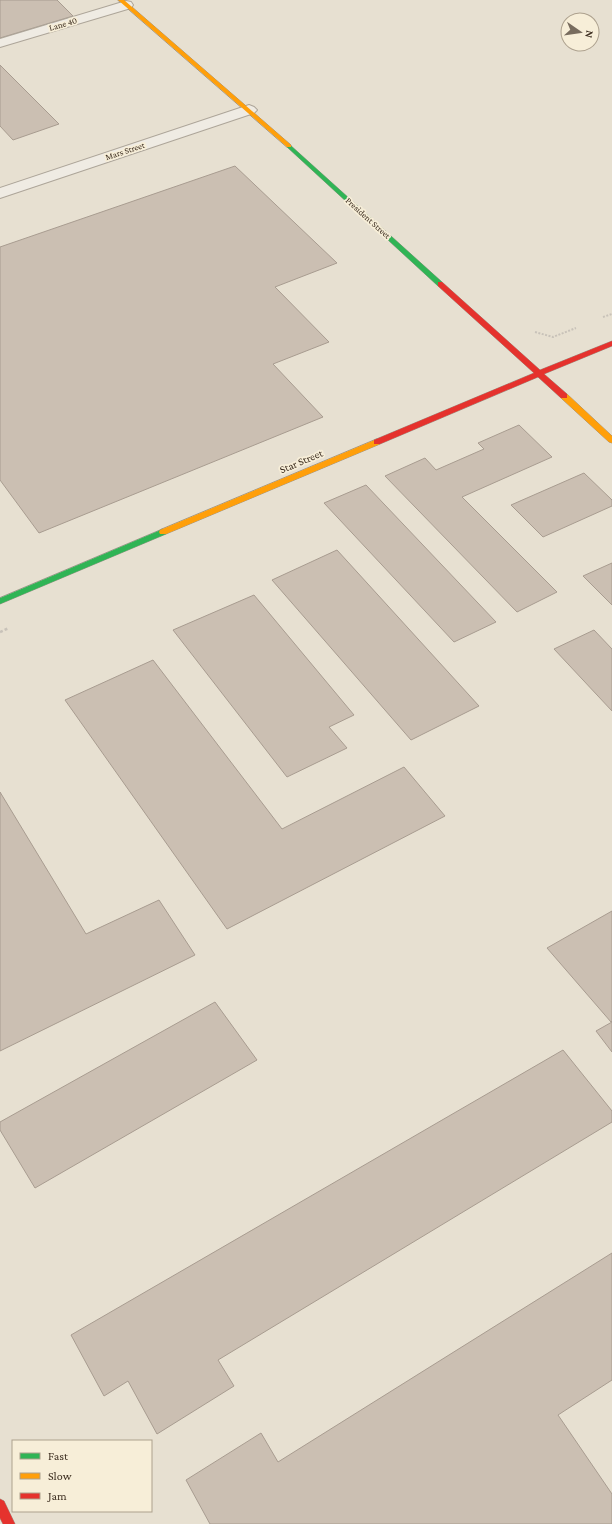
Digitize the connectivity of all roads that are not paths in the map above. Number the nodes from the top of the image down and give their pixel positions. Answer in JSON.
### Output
{"nodes":[{"id":1,"x":123,"y":2,"type":"edge"},
{"id":2,"x":0,"y":43,"type":"edge"},
{"id":3,"x":249,"y":110,"type":"junction"},
{"id":4,"x":0,"y":193,"type":"edge"},
{"id":5,"x":612,"y":343,"type":"edge"},
{"id":6,"x":540,"y":373,"type":"junction"},
{"id":7,"x":612,"y":440,"type":"edge"},
{"id":8,"x":0,"y":601,"type":"edge"},
{"id":9,"x":0,"y":1505,"type":"edge"},
{"id":10,"x":9,"y":1524,"type":"edge"}],
"edges":[{"from":1,"to":2,"type":"lane","name":"Lane 40"},
{"from":1,"to":3,"type":"street","name":"President Street"},
{"from":3,"to":4,"type":"street","name":"Mars Street"},
{"from":3,"to":6,"type":"street","name":"President Street"},
{"from":5,"to":6,"type":"street","name":"Star Street"},
{"from":6,"to":7,"type":"street","name":"President Street"},
{"from":6,"to":8,"type":"street","name":"Star Street"},
{"from":9,"to":10,"type":"street"}]}
